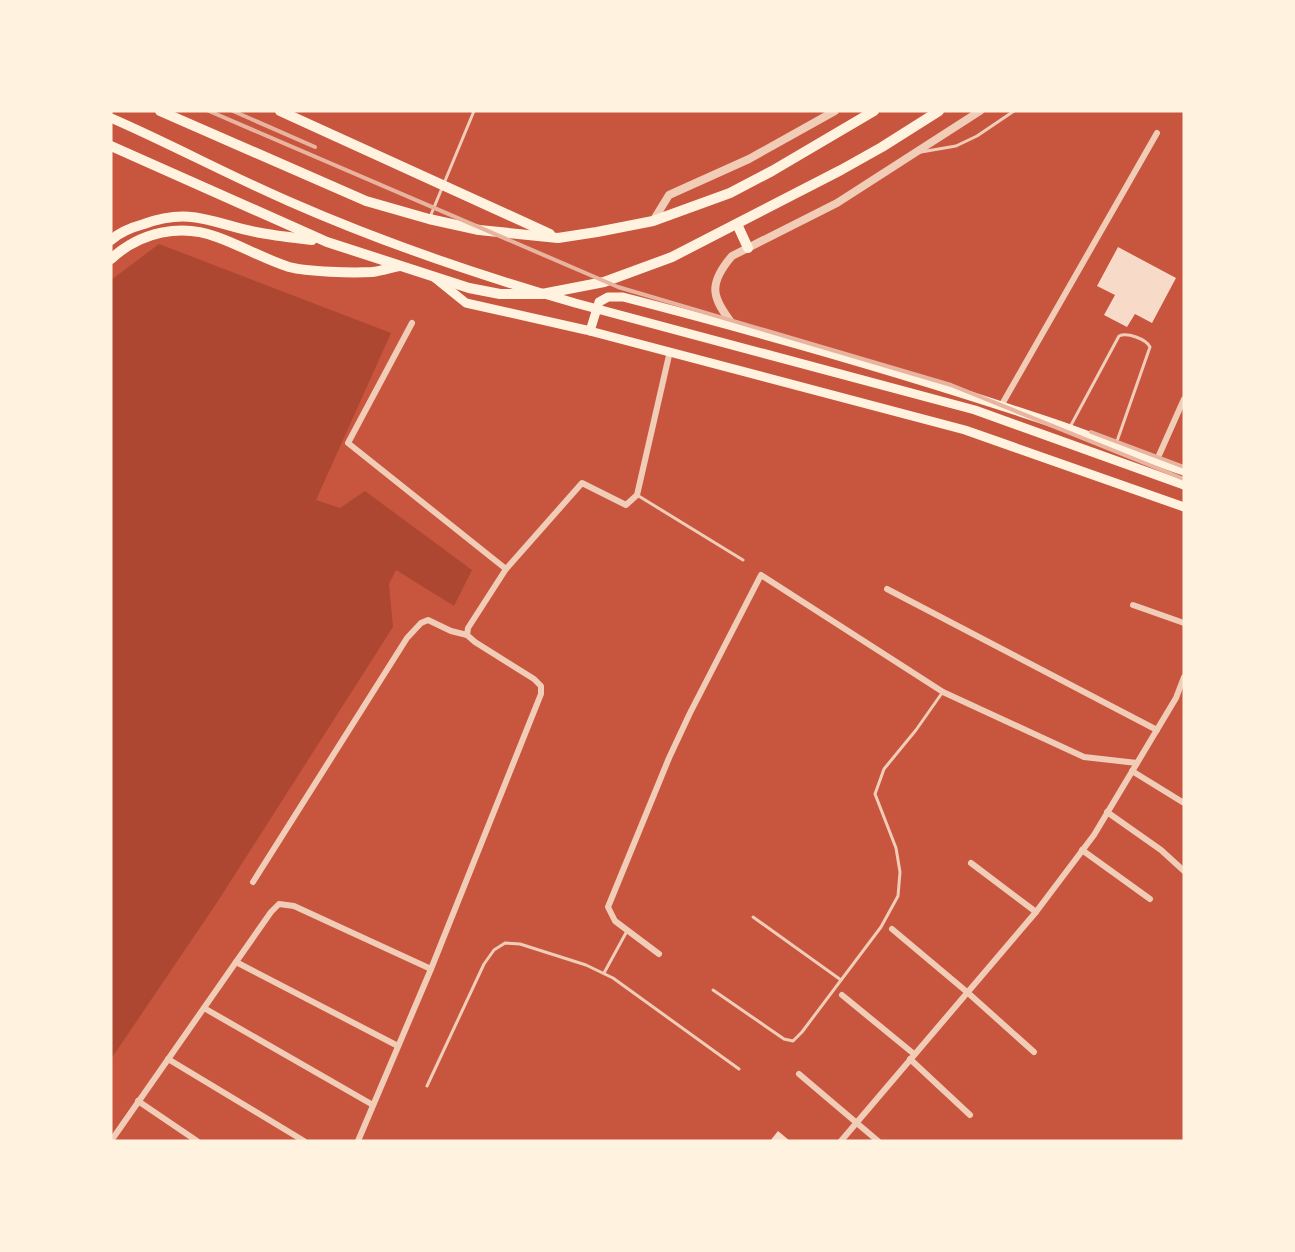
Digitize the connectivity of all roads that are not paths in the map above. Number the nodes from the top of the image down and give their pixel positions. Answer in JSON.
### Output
{"nodes":[{"id":1,"x":160,"y":111,"type":"edge"},
{"id":2,"x":280,"y":111,"type":"edge"},
{"id":3,"x":474,"y":111,"type":"edge"},
{"id":4,"x":835,"y":111,"type":"edge"},
{"id":5,"x":874,"y":111,"type":"edge"},
{"id":6,"x":939,"y":111,"type":"edge"},
{"id":7,"x":980,"y":111,"type":"edge"},
{"id":8,"x":1014,"y":111,"type":"edge"},
{"id":9,"x":111,"y":118,"type":"edge"},
{"id":10,"x":1157,"y":133,"type":"dead end"},
{"id":11,"x":111,"y":146,"type":"edge"},
{"id":12,"x":918,"y":152,"type":"junction"},
{"id":13,"x":444,"y":186,"type":"junction"},
{"id":14,"x":429,"y":219,"type":"junction"},
{"id":15,"x":653,"y":220,"type":"junction"},
{"id":16,"x":737,"y":224,"type":"junction"},
{"id":17,"x":558,"y":238,"type":"junction"},
{"id":18,"x":111,"y":240,"type":"edge"},
{"id":19,"x":327,"y":242,"type":"junction"},
{"id":20,"x":748,"y":248,"type":"junction"},
{"id":21,"x":111,"y":259,"type":"edge"},
{"id":22,"x":399,"y":266,"type":"junction"},
{"id":23,"x":431,"y":275,"type":"junction"},
{"id":24,"x":412,"y":323,"type":"dead end"},
{"id":25,"x":734,"y":326,"type":"junction"},
{"id":26,"x":590,"y":331,"type":"junction"},
{"id":27,"x":670,"y":351,"type":"junction"},
{"id":28,"x":1184,"y":399,"type":"edge"},
{"id":29,"x":1001,"y":406,"type":"junction"},
{"id":30,"x":1069,"y":428,"type":"junction"},
{"id":31,"x":1116,"y":445,"type":"junction"},
{"id":32,"x":1156,"y":462,"type":"junction"},
{"id":33,"x":1184,"y":471,"type":"edge"},
{"id":34,"x":1184,"y":485,"type":"edge"},
{"id":35,"x":637,"y":495,"type":"junction"},
{"id":36,"x":1184,"y":507,"type":"edge"},
{"id":37,"x":743,"y":560,"type":"dead end"},
{"id":38,"x":506,"y":569,"type":"junction"},
{"id":39,"x":887,"y":589,"type":"dead end"},
{"id":40,"x":1133,"y":605,"type":"dead end"},
{"id":41,"x":1184,"y":624,"type":"edge"},
{"id":42,"x":467,"y":635,"type":"junction"},
{"id":43,"x":1184,"y":678,"type":"edge"},
{"id":44,"x":943,"y":692,"type":"junction"},
{"id":45,"x":1176,"y":698,"type":"junction"},
{"id":46,"x":1184,"y":701,"type":"edge"},
{"id":47,"x":1157,"y":730,"type":"junction"},
{"id":48,"x":1137,"y":763,"type":"junction"},
{"id":49,"x":1132,"y":771,"type":"junction"},
{"id":50,"x":1184,"y":803,"type":"edge"},
{"id":51,"x":1107,"y":812,"type":"junction"},
{"id":52,"x":1082,"y":850,"type":"junction"},
{"id":53,"x":971,"y":863,"type":"dead end"},
{"id":54,"x":1184,"y":872,"type":"edge"},
{"id":55,"x":253,"y":882,"type":"dead end"},
{"id":56,"x":1150,"y":899,"type":"dead end"},
{"id":57,"x":1036,"y":912,"type":"junction"},
{"id":58,"x":753,"y":917,"type":"dead end"},
{"id":59,"x":892,"y":929,"type":"dead end"},
{"id":60,"x":627,"y":931,"type":"junction"},
{"id":61,"x":659,"y":954,"type":"dead end"},
{"id":62,"x":236,"y":962,"type":"junction"},
{"id":63,"x":431,"y":969,"type":"junction"},
{"id":64,"x":604,"y":973,"type":"junction"},
{"id":65,"x":841,"y":980,"type":"junction"},
{"id":66,"x":713,"y":990,"type":"dead end"},
{"id":67,"x":967,"y":992,"type":"junction"},
{"id":68,"x":842,"y":995,"type":"dead end"},
{"id":69,"x":204,"y":1008,"type":"junction"},
{"id":70,"x":398,"y":1046,"type":"junction"},
{"id":71,"x":1034,"y":1052,"type":"dead end"},
{"id":72,"x":912,"y":1057,"type":"junction"},
{"id":73,"x":168,"y":1059,"type":"junction"},
{"id":74,"x":739,"y":1069,"type":"dead end"},
{"id":75,"x":799,"y":1074,"type":"dead end"},
{"id":76,"x":427,"y":1086,"type":"dead end"},
{"id":77,"x":138,"y":1101,"type":"junction"},
{"id":78,"x":373,"y":1105,"type":"junction"},
{"id":79,"x":970,"y":1115,"type":"dead end"},
{"id":80,"x":857,"y":1122,"type":"junction"},
{"id":81,"x":111,"y":1141,"type":"edge"},
{"id":82,"x":197,"y":1141,"type":"edge"},
{"id":83,"x":304,"y":1141,"type":"edge"},
{"id":84,"x":358,"y":1141,"type":"edge"},
{"id":85,"x":841,"y":1141,"type":"edge"},
{"id":86,"x":878,"y":1141,"type":"edge"}],
"edges":[{"from":1,"to":14,"type":"highway"},
{"from":2,"to":13,"type":"highway"},
{"from":3,"to":13,"type":"lane"},
{"from":4,"to":15,"type":"street"},
{"from":5,"to":15,"type":"highway"},
{"from":6,"to":16,"type":"highway"},
{"from":7,"to":12,"type":"street"},
{"from":8,"to":12,"type":"lane"},
{"from":9,"to":34,"type":"main road"},
{"from":10,"to":29,"type":"street"},
{"from":11,"to":19,"type":"highway"},
{"from":12,"to":20,"type":"street"},
{"from":13,"to":14,"type":"lane"},
{"from":13,"to":17,"type":"highway"},
{"from":14,"to":17,"type":"highway"},
{"from":15,"to":17,"type":"highway"},
{"from":16,"to":20,"type":"highway"},
{"from":16,"to":23,"type":"highway"},
{"from":18,"to":19,"type":"highway"},
{"from":19,"to":22,"type":"highway"},
{"from":20,"to":25,"type":"street"},
{"from":21,"to":22,"type":"highway"},
{"from":22,"to":23,"type":"highway"},
{"from":23,"to":26,"type":"main road"},
{"from":24,"to":38,"type":"street"},
{"from":25,"to":26,"type":"main road"},
{"from":25,"to":29,"type":"main road"},
{"from":26,"to":27,"type":"main road"},
{"from":27,"to":35,"type":"street"},
{"from":27,"to":36,"type":"main road"},
{"from":28,"to":32,"type":"street"},
{"from":29,"to":30,"type":"main road"},
{"from":30,"to":31,"type":"main road"},
{"from":30,"to":31,"type":"lane"},
{"from":31,"to":32,"type":"main road"},
{"from":32,"to":33,"type":"main road"},
{"from":35,"to":37,"type":"lane"},
{"from":35,"to":38,"type":"street"},
{"from":38,"to":42,"type":"street"},
{"from":39,"to":47,"type":"street"},
{"from":40,"to":41,"type":"street"},
{"from":42,"to":55,"type":"street"},
{"from":42,"to":63,"type":"street"},
{"from":43,"to":45,"type":"street"},
{"from":44,"to":48,"type":"street"},
{"from":44,"to":60,"type":"street"},
{"from":44,"to":65,"type":"lane"},
{"from":45,"to":46,"type":"street"},
{"from":45,"to":47,"type":"street"},
{"from":47,"to":48,"type":"street"},
{"from":48,"to":49,"type":"street"},
{"from":49,"to":50,"type":"street"},
{"from":49,"to":51,"type":"street"},
{"from":51,"to":52,"type":"street"},
{"from":51,"to":54,"type":"street"},
{"from":52,"to":56,"type":"street"},
{"from":52,"to":57,"type":"street"},
{"from":53,"to":57,"type":"street"},
{"from":57,"to":67,"type":"street"},
{"from":58,"to":65,"type":"lane"},
{"from":59,"to":67,"type":"street"},
{"from":60,"to":61,"type":"street"},
{"from":60,"to":64,"type":"lane"},
{"from":62,"to":63,"type":"street"},
{"from":62,"to":69,"type":"street"},
{"from":62,"to":70,"type":"street"},
{"from":63,"to":70,"type":"street"},
{"from":64,"to":74,"type":"lane"},
{"from":64,"to":76,"type":"lane"},
{"from":65,"to":66,"type":"lane"},
{"from":67,"to":71,"type":"street"},
{"from":67,"to":72,"type":"street"},
{"from":68,"to":72,"type":"street"},
{"from":69,"to":73,"type":"street"},
{"from":69,"to":78,"type":"street"},
{"from":70,"to":78,"type":"street"},
{"from":72,"to":79,"type":"street"},
{"from":72,"to":80,"type":"street"},
{"from":73,"to":77,"type":"street"},
{"from":73,"to":83,"type":"street"},
{"from":75,"to":80,"type":"street"},
{"from":77,"to":81,"type":"street"},
{"from":77,"to":82,"type":"street"},
{"from":78,"to":84,"type":"street"},
{"from":80,"to":85,"type":"street"},
{"from":80,"to":86,"type":"street"}]}
